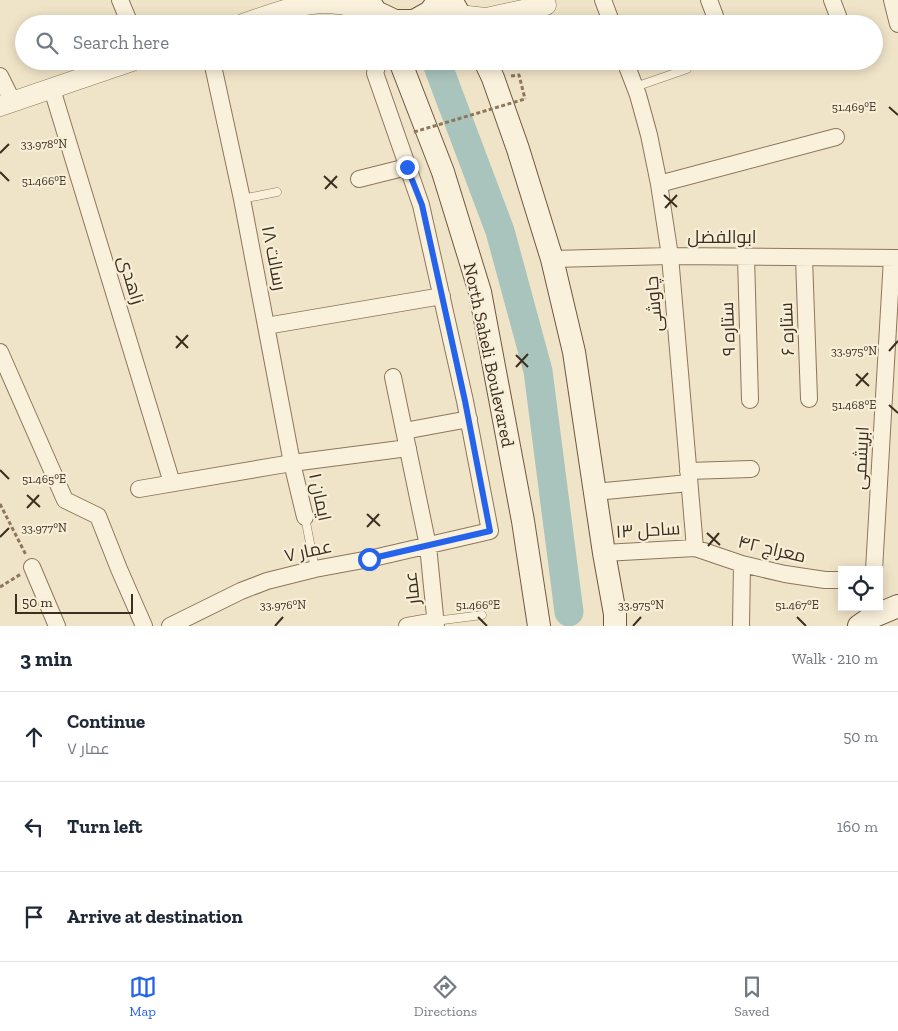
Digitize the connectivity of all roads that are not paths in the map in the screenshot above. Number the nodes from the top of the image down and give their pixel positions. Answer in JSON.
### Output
{"nodes":[{"id":1,"x":120,"y":0,"type":"edge"},
{"id":2,"x":520,"y":0,"type":"edge"},
{"id":3,"x":603,"y":0,"type":"edge"},
{"id":4,"x":709,"y":0,"type":"edge"},
{"id":5,"x":832,"y":0,"type":"edge"},
{"id":6,"x":892,"y":0,"type":"edge"},
{"id":7,"x":551,"y":2,"type":"edge"},
{"id":8,"x":299,"y":4,"type":"edge"},
{"id":9,"x":435,"y":6,"type":"edge"},
{"id":10,"x":377,"y":12,"type":"edge"},
{"id":11,"x":459,"y":13,"type":"edge"},
{"id":12,"x":126,"y":15,"type":"edge"},
{"id":13,"x":268,"y":15,"type":"edge"},
{"id":14,"x":422,"y":15,"type":"edge"},
{"id":15,"x":498,"y":15,"type":"edge"},
{"id":16,"x":531,"y":15,"type":"edge"},
{"id":17,"x":609,"y":15,"type":"edge"},
{"id":18,"x":715,"y":15,"type":"edge"},
{"id":19,"x":838,"y":15,"type":"edge"},
{"id":20,"x":898,"y":24,"type":"edge"},
{"id":21,"x":107,"y":70,"type":"edge"},
{"id":22,"x":214,"y":70,"type":"edge"},
{"id":23,"x":376,"y":70,"type":"edge"},
{"id":24,"x":403,"y":70,"type":"edge"},
{"id":25,"x":492,"y":70,"type":"edge"},
{"id":26,"x":628,"y":70,"type":"edge"},
{"id":27,"x":687,"y":70,"type":"dead end"},
{"id":28,"x":0,"y":76,"type":"edge"},
{"id":29,"x":635,"y":87,"type":"junction"},
{"id":30,"x":52,"y":90,"type":"junction"},
{"id":31,"x":7,"y":104,"type":"edge"},
{"id":32,"x":836,"y":137,"type":"dead end"},
{"id":33,"x":407,"y":167,"type":"junction"},
{"id":34,"x":359,"y":179,"type":"dead end"},
{"id":35,"x":659,"y":184,"type":"junction"},
{"id":36,"x":277,"y":192,"type":"dead end"},
{"id":37,"x":242,"y":199,"type":"junction"},
{"id":38,"x":670,"y":256,"type":"junction"},
{"id":39,"x":746,"y":257,"type":"junction"},
{"id":40,"x":804,"y":258,"type":"junction"},
{"id":41,"x":895,"y":258,"type":"edge"},
{"id":42,"x":552,"y":259,"type":"junction"},
{"id":43,"x":442,"y":296,"type":"junction"},
{"id":44,"x":266,"y":326,"type":"junction"},
{"id":45,"x":0,"y":352,"type":"edge"},
{"id":46,"x":892,"y":374,"type":"edge"},
{"id":47,"x":393,"y":377,"type":"dead end"},
{"id":48,"x":809,"y":399,"type":"dead end"},
{"id":49,"x":750,"y":400,"type":"dead end"},
{"id":50,"x":469,"y":419,"type":"junction"},
{"id":51,"x":404,"y":431,"type":"junction"},
{"id":52,"x":408,"y":448,"type":"junction"},
{"id":53,"x":292,"y":463,"type":"junction"},
{"id":54,"x":751,"y":469,"type":"dead end"},
{"id":55,"x":689,"y":477,"type":"junction"},
{"id":56,"x":172,"y":483,"type":"junction"},
{"id":57,"x":139,"y":489,"type":"dead end"},
{"id":58,"x":595,"y":492,"type":"junction"},
{"id":59,"x":305,"y":517,"type":"joint"},
{"id":60,"x":428,"y":546,"type":"junction"},
{"id":61,"x":695,"y":548,"type":"junction"},
{"id":62,"x":604,"y":553,"type":"junction"},
{"id":63,"x":742,"y":564,"type":"junction"},
{"id":64,"x":874,"y":566,"type":"edge"},
{"id":65,"x":32,"y":567,"type":"road end"},
{"id":66,"x":315,"y":570,"type":"junction"},
{"id":67,"x":530,"y":570,"type":"junction"},
{"id":68,"x":838,"y":580,"type":"edge"},
{"id":69,"x":898,"y":606,"type":"edge"},
{"id":70,"x":482,"y":615,"type":"dead end"},
{"id":71,"x":868,"y":617,"type":"edge"},
{"id":72,"x":436,"y":624,"type":"edge"},
{"id":73,"x":57,"y":626,"type":"edge"},
{"id":74,"x":144,"y":626,"type":"edge"},
{"id":75,"x":170,"y":626,"type":"edge"},
{"id":76,"x":407,"y":626,"type":"edge"},
{"id":77,"x":529,"y":626,"type":"edge"},
{"id":78,"x":539,"y":626,"type":"edge"},
{"id":79,"x":600,"y":626,"type":"edge"},
{"id":80,"x":615,"y":626,"type":"edge"},
{"id":81,"x":741,"y":626,"type":"edge"}],
"edges":[{"from":1,"to":12,"type":"street"},
{"from":2,"to":7,"type":"street"},
{"from":3,"to":17,"type":"street"},
{"from":4,"to":18,"type":"street"},
{"from":5,"to":19,"type":"street"},
{"from":6,"to":20,"type":"street"},
{"from":7,"to":15,"type":"street"},
{"from":7,"to":16,"type":"street"},
{"from":8,"to":10,"type":"street"},
{"from":8,"to":13,"type":"street"},
{"from":9,"to":11,"type":"street"},
{"from":9,"to":14,"type":"main road"},
{"from":21,"to":30,"type":"street"},
{"from":22,"to":37,"type":"street","name":"رسالت ۱۸"},
{"from":23,"to":33,"type":"street"},
{"from":24,"to":67,"type":"main road","name":"North Saheli Boulevared"},
{"from":25,"to":42,"type":"main road"},
{"from":26,"to":29,"type":"street","name":"چاوشی"},
{"from":27,"to":29,"type":"lane"},
{"from":28,"to":31,"type":"street"},
{"from":29,"to":35,"type":"street","name":"چاوشی"},
{"from":30,"to":31,"type":"street"},
{"from":30,"to":56,"type":"street","name":"زاهدی"},
{"from":32,"to":35,"type":"street"},
{"from":33,"to":34,"type":"street"},
{"from":33,"to":43,"type":"street"},
{"from":35,"to":38,"type":"street","name":"چاوشی"},
{"from":36,"to":37,"type":"lane"},
{"from":37,"to":44,"type":"street","name":"رسالت ۱۸"},
{"from":38,"to":39,"type":"street","name":"ابوالفضل"},
{"from":38,"to":42,"type":"street","name":"ابوالفضل"},
{"from":38,"to":55,"type":"street","name":"چاوشی"},
{"from":39,"to":40,"type":"street","name":"ابوالفضل"},
{"from":39,"to":49,"type":"street","name":"ستاره ۹"},
{"from":40,"to":41,"type":"street","name":"ابوالفضل"},
{"from":40,"to":48,"type":"street","name":"ستاره ۶"},
{"from":41,"to":46,"type":"street","name":"ابریشمی"},
{"from":42,"to":58,"type":"main road"},
{"from":43,"to":44,"type":"street"},
{"from":43,"to":50,"type":"street"},
{"from":44,"to":53,"type":"street","name":"رسالت ۱۸"},
{"from":45,"to":74,"type":"street"},
{"from":46,"to":64,"type":"street","name":"ابریشمی"},
{"from":47,"to":51,"type":"street","name":"عمار"},
{"from":50,"to":51,"type":"street"},
{"from":50,"to":60,"type":"street","name":"عمار ۷"},
{"from":51,"to":52,"type":"street","name":"عمار"},
{"from":52,"to":53,"type":"street"},
{"from":52,"to":60,"type":"street","name":"عمار"},
{"from":53,"to":56,"type":"street"},
{"from":53,"to":59,"type":"street","name":"ایمان ۱"},
{"from":54,"to":55,"type":"street"},
{"from":55,"to":58,"type":"street"},
{"from":55,"to":61,"type":"street","name":"چاوشی"},
{"from":56,"to":57,"type":"street"},
{"from":58,"to":62,"type":"main road"},
{"from":59,"to":66,"type":"lane","name":"ایمان ۱"},
{"from":60,"to":66,"type":"street","name":"عمار ۷"},
{"from":60,"to":72,"type":"street","name":"عمار"},
{"from":61,"to":62,"type":"street","name":"ساحل ۱۳"},
{"from":61,"to":63,"type":"street","name":"معراج ۴۲"},
{"from":62,"to":79,"type":"main road"},
{"from":62,"to":80,"type":"main road"},
{"from":63,"to":68,"type":"street","name":"معراج ۴۲"},
{"from":63,"to":81,"type":"street"},
{"from":65,"to":73,"type":"street"},
{"from":66,"to":75,"type":"street","name":"عمار ۷"},
{"from":67,"to":77,"type":"main road"},
{"from":67,"to":78,"type":"main road"},
{"from":69,"to":71,"type":"main road"},
{"from":70,"to":72,"type":"lane"},
{"from":72,"to":76,"type":"street"}]}
